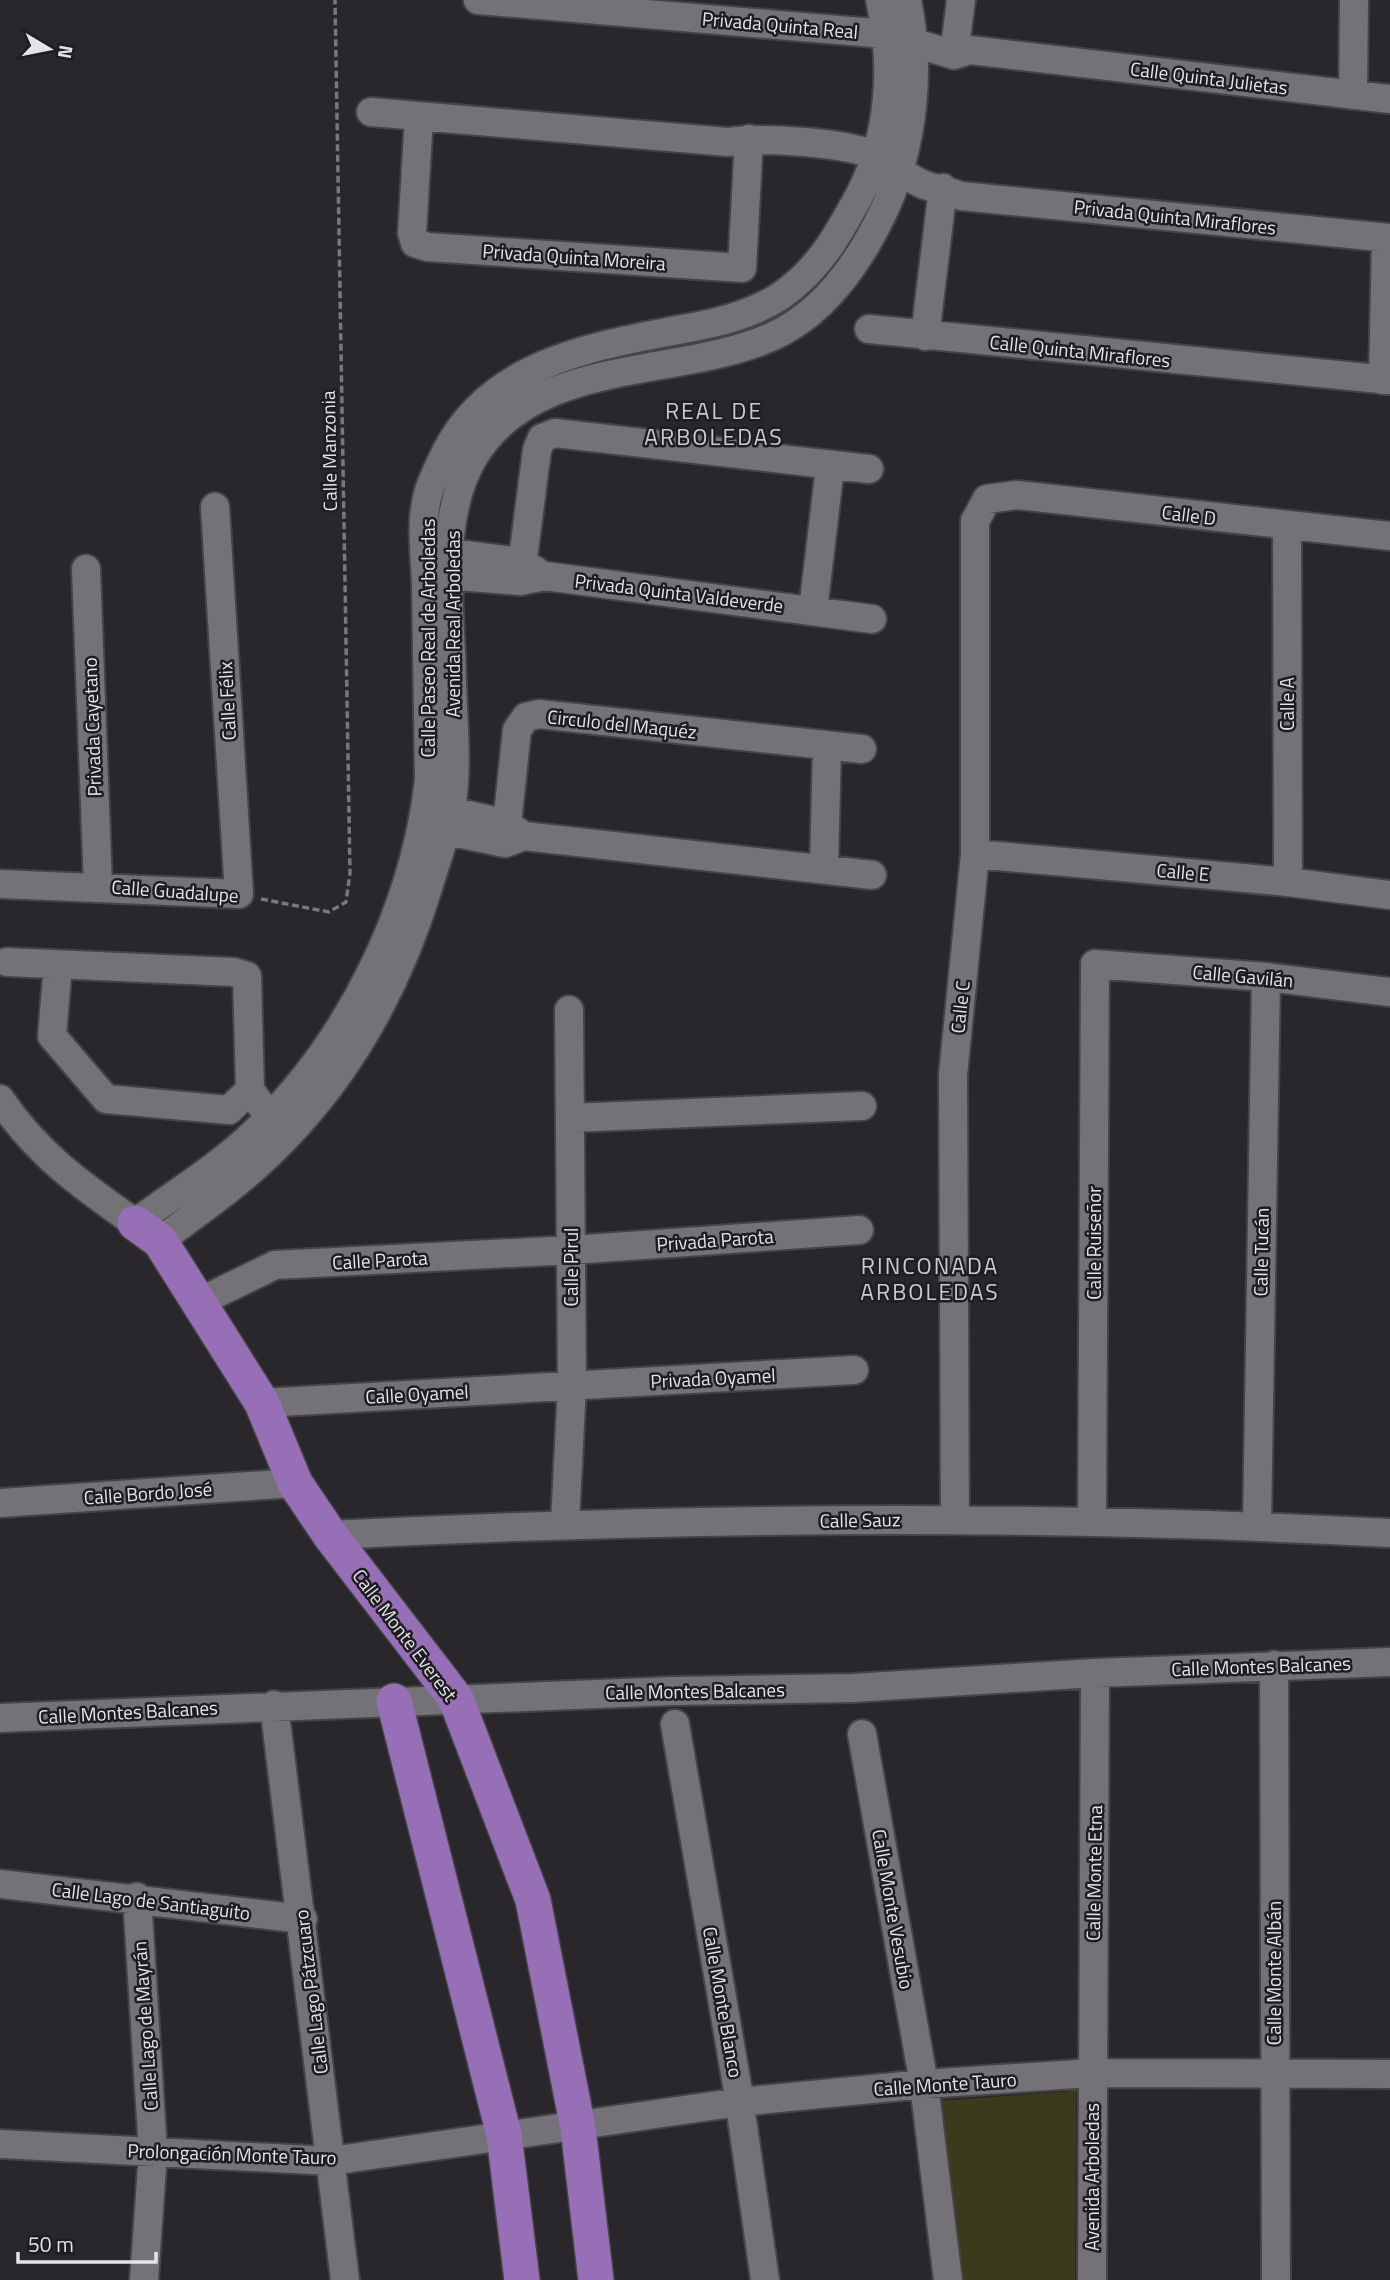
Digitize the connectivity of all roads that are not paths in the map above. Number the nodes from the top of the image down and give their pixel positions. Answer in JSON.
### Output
{"nodes":[{"id":1,"x":478,"y":0,"type":"edge"},
{"id":2,"x":777,"y":0,"type":"edge"},
{"id":3,"x":907,"y":0,"type":"edge"},
{"id":4,"x":961,"y":0,"type":"edge"},
{"id":5,"x":1353,"y":0,"type":"edge"},
{"id":6,"x":895,"y":25,"type":"edge"},
{"id":7,"x":960,"y":48,"type":"junction"},
{"id":8,"x":1353,"y":95,"type":"junction"},
{"id":9,"x":1390,"y":99,"type":"edge"},
{"id":10,"x":371,"y":112,"type":"dead end"},
{"id":11,"x":419,"y":117,"type":"junction"},
{"id":12,"x":742,"y":144,"type":"junction"},
{"id":13,"x":885,"y":172,"type":"junction"},
{"id":14,"x":948,"y":196,"type":"junction"},
{"id":15,"x":1388,"y":238,"type":"edge"},
{"id":16,"x":869,"y":330,"type":"dead end"},
{"id":17,"x":925,"y":335,"type":"junction"},
{"id":18,"x":1387,"y":380,"type":"edge"},
{"id":19,"x":830,"y":467,"type":"junction"},
{"id":20,"x":869,"y":469,"type":"dead end"},
{"id":21,"x":987,"y":499,"type":"joint"},
{"id":22,"x":215,"y":507,"type":"dead end"},
{"id":23,"x":1287,"y":527,"type":"junction"},
{"id":24,"x":1390,"y":536,"type":"edge"},
{"id":25,"x":438,"y":563,"type":"junction"},
{"id":26,"x":86,"y":569,"type":"dead end"},
{"id":27,"x":529,"y":573,"type":"junction"},
{"id":28,"x":813,"y":610,"type":"junction"},
{"id":29,"x":872,"y":619,"type":"dead end"},
{"id":30,"x":827,"y":747,"type":"junction"},
{"id":31,"x":862,"y":749,"type":"dead end"},
{"id":32,"x":436,"y":818,"type":"junction"},
{"id":33,"x":512,"y":834,"type":"junction"},
{"id":34,"x":975,"y":854,"type":"junction"},
{"id":35,"x":824,"y":867,"type":"junction"},
{"id":36,"x":872,"y":874,"type":"dead end"},
{"id":37,"x":1288,"y":882,"type":"junction"},
{"id":38,"x":0,"y":884,"type":"edge"},
{"id":39,"x":98,"y":886,"type":"junction"},
{"id":40,"x":239,"y":894,"type":"joint"},
{"id":41,"x":1390,"y":895,"type":"edge"},
{"id":42,"x":7,"y":962,"type":"dead end"},
{"id":43,"x":1096,"y":964,"type":"joint"},
{"id":44,"x":58,"y":965,"type":"junction"},
{"id":45,"x":1266,"y":977,"type":"junction"},
{"id":46,"x":1390,"y":992,"type":"edge"},
{"id":47,"x":569,"y":1010,"type":"dead end"},
{"id":48,"x":250,"y":1090,"type":"junction"},
{"id":49,"x":0,"y":1099,"type":"edge"},
{"id":50,"x":862,"y":1105,"type":"dead end"},
{"id":51,"x":229,"y":1110,"type":"junction"},
{"id":52,"x":570,"y":1118,"type":"junction"},
{"id":53,"x":268,"y":1136,"type":"junction"},
{"id":54,"x":859,"y":1230,"type":"dead end"},
{"id":55,"x":147,"y":1232,"type":"junction"},
{"id":56,"x":571,"y":1250,"type":"junction"},
{"id":57,"x":199,"y":1302,"type":"junction"},
{"id":58,"x":853,"y":1370,"type":"dead end"},
{"id":59,"x":572,"y":1385,"type":"junction"},
{"id":60,"x":262,"y":1403,"type":"junction"},
{"id":61,"x":295,"y":1483,"type":"junction"},
{"id":62,"x":0,"y":1503,"type":"edge"},
{"id":63,"x":955,"y":1519,"type":"junction"},
{"id":64,"x":1092,"y":1522,"type":"junction"},
{"id":65,"x":565,"y":1523,"type":"junction"},
{"id":66,"x":1257,"y":1526,"type":"junction"},
{"id":67,"x":1390,"y":1534,"type":"edge"},
{"id":68,"x":330,"y":1535,"type":"junction"},
{"id":69,"x":1390,"y":1662,"type":"edge"},
{"id":70,"x":1274,"y":1665,"type":"junction"},
{"id":71,"x":1096,"y":1673,"type":"junction"},
{"id":72,"x":456,"y":1699,"type":"junction"},
{"id":73,"x":394,"y":1701,"type":"junction"},
{"id":74,"x":274,"y":1705,"type":"junction"},
{"id":75,"x":0,"y":1718,"type":"edge"},
{"id":76,"x":675,"y":1724,"type":"dead end"},
{"id":77,"x":862,"y":1734,"type":"dead end"},
{"id":78,"x":0,"y":1884,"type":"edge"},
{"id":79,"x":137,"y":1897,"type":"junction"},
{"id":80,"x":303,"y":1919,"type":"junction"},
{"id":81,"x":1092,"y":2073,"type":"junction"},
{"id":82,"x":1274,"y":2074,"type":"junction"},
{"id":83,"x":1390,"y":2074,"type":"edge"},
{"id":84,"x":925,"y":2084,"type":"junction"},
{"id":85,"x":739,"y":2102,"type":"junction"},
{"id":86,"x":578,"y":2128,"type":"junction"},
{"id":87,"x":504,"y":2135,"type":"junction"},
{"id":88,"x":0,"y":2144,"type":"edge"},
{"id":89,"x":153,"y":2152,"type":"junction"},
{"id":90,"x":331,"y":2161,"type":"junction"},
{"id":91,"x":144,"y":2280,"type":"edge"},
{"id":92,"x":345,"y":2280,"type":"edge"},
{"id":93,"x":522,"y":2280,"type":"edge"},
{"id":94,"x":596,"y":2280,"type":"edge"},
{"id":95,"x":765,"y":2280,"type":"edge"},
{"id":96,"x":948,"y":2280,"type":"edge"},
{"id":97,"x":1092,"y":2280,"type":"edge"},
{"id":98,"x":1276,"y":2280,"type":"edge"}],
"edges":[{"from":1,"to":6,"type":"street","name":"Privada Quinta Real"},
{"from":2,"to":6,"type":"street","name":"Privada Quinta Real"},
{"from":3,"to":6,"type":"street","name":"Avenida Real Arboledas"},
{"from":4,"to":7,"type":"street"},
{"from":5,"to":8,"type":"street"},
{"from":6,"to":7,"type":"street","name":"Calle Quinta Julietas"},
{"from":6,"to":13,"type":"street","name":"Avenida Real Arboledas"},
{"from":7,"to":8,"type":"street","name":"Calle Quinta Julietas"},
{"from":8,"to":9,"type":"street","name":"Calle Quinta Julietas"},
{"from":10,"to":11,"type":"street"},
{"from":11,"to":12,"type":"street"},
{"from":11,"to":12,"type":"street","name":"Privada Quinta Moreira"},
{"from":12,"to":13,"type":"street"},
{"from":13,"to":14,"type":"street","name":"Privada Quinta Miraflores"},
{"from":13,"to":25,"type":"street","name":"Avenida Real Arboledas"},
{"from":14,"to":15,"type":"street","name":"Privada Quinta Miraflores"},
{"from":14,"to":17,"type":"street"},
{"from":15,"to":18,"type":"street","name":"Calle Quinta Miraflores"},
{"from":16,"to":17,"type":"street"},
{"from":17,"to":18,"type":"street","name":"Calle Quinta Miraflores"},
{"from":19,"to":20,"type":"street"},
{"from":19,"to":27,"type":"street"},
{"from":19,"to":28,"type":"street"},
{"from":21,"to":23,"type":"street","name":"Calle D"},
{"from":21,"to":34,"type":"street","name":"Calle C"},
{"from":22,"to":40,"type":"street","name":"Calle Félix"},
{"from":23,"to":24,"type":"street","name":"Calle D"},
{"from":23,"to":37,"type":"street","name":"Calle A"},
{"from":25,"to":27,"type":"street","name":"Privada Quinta Valdeverde"},
{"from":25,"to":32,"type":"street","name":"Avenida Real Arboledas"},
{"from":26,"to":39,"type":"street","name":"Privada Cayetano"},
{"from":27,"to":28,"type":"street","name":"Privada Quinta Valdeverde"},
{"from":28,"to":29,"type":"street","name":"Privada Quinta Valdeverde"},
{"from":30,"to":31,"type":"street","name":"Circulo del Maquéz"},
{"from":30,"to":33,"type":"street","name":"Circulo del Maquéz"},
{"from":30,"to":35,"type":"street"},
{"from":32,"to":33,"type":"street"},
{"from":32,"to":53,"type":"street","name":"Avenida Real Arboledas"},
{"from":33,"to":35,"type":"street"},
{"from":34,"to":37,"type":"street","name":"Calle E"},
{"from":34,"to":63,"type":"street","name":"Calle C"},
{"from":35,"to":36,"type":"street"},
{"from":37,"to":41,"type":"street","name":"Calle E"},
{"from":38,"to":39,"type":"street","name":"Calle Guadalupe"},
{"from":39,"to":40,"type":"street","name":"Calle Guadalupe"},
{"from":42,"to":44,"type":"street"},
{"from":43,"to":45,"type":"street","name":"Calle Gavilán"},
{"from":43,"to":64,"type":"street","name":"Calle Ruiseñor"},
{"from":44,"to":48,"type":"street"},
{"from":44,"to":51,"type":"street"},
{"from":45,"to":46,"type":"street","name":"Calle Gavilán"},
{"from":45,"to":66,"type":"street","name":"Calle Tucán"},
{"from":47,"to":52,"type":"street","name":"Calle Pirul"},
{"from":48,"to":51,"type":"street"},
{"from":48,"to":53,"type":"street"},
{"from":49,"to":55,"type":"street","name":"Calle Monte Everest"},
{"from":50,"to":52,"type":"street"},
{"from":51,"to":53,"type":"street"},
{"from":52,"to":56,"type":"street","name":"Calle Pirul"},
{"from":53,"to":55,"type":"street","name":"Avenida Real Arboledas"},
{"from":54,"to":56,"type":"street","name":"Privada Parota"},
{"from":55,"to":57,"type":"main road","name":"Calle Monte Everest"},
{"from":56,"to":57,"type":"street","name":"Calle Parota"},
{"from":56,"to":59,"type":"street","name":"Calle Pirul"},
{"from":57,"to":60,"type":"main road","name":"Calle Monte Everest"},
{"from":58,"to":59,"type":"street","name":"Privada Oyamel"},
{"from":59,"to":60,"type":"street","name":"Calle Oyamel"},
{"from":59,"to":65,"type":"street","name":"Calle Pirul"},
{"from":60,"to":61,"type":"main road","name":"Calle Monte Everest"},
{"from":61,"to":62,"type":"street","name":"Calle Bordo José"},
{"from":61,"to":68,"type":"main road","name":"Calle Monte Everest"},
{"from":63,"to":64,"type":"street","name":"Calle Sauz"},
{"from":63,"to":65,"type":"street","name":"Calle Sauz"},
{"from":64,"to":66,"type":"street","name":"Calle Sauz"},
{"from":65,"to":68,"type":"street","name":"Calle Sauz"},
{"from":66,"to":67,"type":"street","name":"Calle Sauz"},
{"from":68,"to":72,"type":"main road","name":"Calle Monte Everest"},
{"from":69,"to":70,"type":"street","name":"Calle Montes Balcanes"},
{"from":70,"to":71,"type":"street","name":"Calle Montes Balcanes"},
{"from":70,"to":82,"type":"street","name":"Calle Monte Albán"},
{"from":71,"to":72,"type":"street","name":"Calle Montes Balcanes"},
{"from":71,"to":81,"type":"street","name":"Calle Monte Etna"},
{"from":72,"to":73,"type":"street","name":"Calle Montes Balcanes"},
{"from":72,"to":86,"type":"main road","name":"Calle Monte Everest"},
{"from":73,"to":74,"type":"street","name":"Calle Montes Balcanes"},
{"from":73,"to":87,"type":"main road"},
{"from":74,"to":75,"type":"street","name":"Calle Montes Balcanes"},
{"from":74,"to":80,"type":"street","name":"Calle Lago Pátzcuaro"},
{"from":76,"to":85,"type":"street","name":"Calle Monte Blanco"},
{"from":77,"to":84,"type":"street","name":"Calle Monte Vesubio"},
{"from":78,"to":79,"type":"street","name":"Calle Lago de Santiaguito"},
{"from":79,"to":80,"type":"street","name":"Calle Lago de Santiaguito"},
{"from":79,"to":89,"type":"street","name":"Calle Lago de Mayrán"},
{"from":80,"to":90,"type":"street","name":"Calle Lago Pátzcuaro"},
{"from":81,"to":82,"type":"street","name":"Calle Monte Tauro"},
{"from":81,"to":84,"type":"street","name":"Calle Monte Tauro"},
{"from":81,"to":97,"type":"street","name":"Avenida Arboledas"},
{"from":82,"to":83,"type":"street","name":"Calle Monte Tauro"},
{"from":82,"to":98,"type":"street","name":"Calle Monte Albán"},
{"from":84,"to":85,"type":"street","name":"Calle Monte Tauro"},
{"from":84,"to":96,"type":"street"},
{"from":85,"to":86,"type":"street","name":"Calle Monte Tauro"},
{"from":85,"to":95,"type":"street","name":"Calle Monte Blanco"},
{"from":86,"to":87,"type":"street","name":"Calle Monte Tauro"},
{"from":86,"to":94,"type":"main road","name":"Calle Monte Everest"},
{"from":87,"to":90,"type":"street","name":"Prolongación Monte Tauro"},
{"from":87,"to":93,"type":"main road"},
{"from":88,"to":89,"type":"street","name":"Prolongación Monte Tauro"},
{"from":89,"to":90,"type":"street","name":"Prolongación Monte Tauro"},
{"from":89,"to":91,"type":"street","name":"Calle Lago de Mayrán"},
{"from":90,"to":92,"type":"street","name":"Calle Lago Pátzcuaro"}]}
